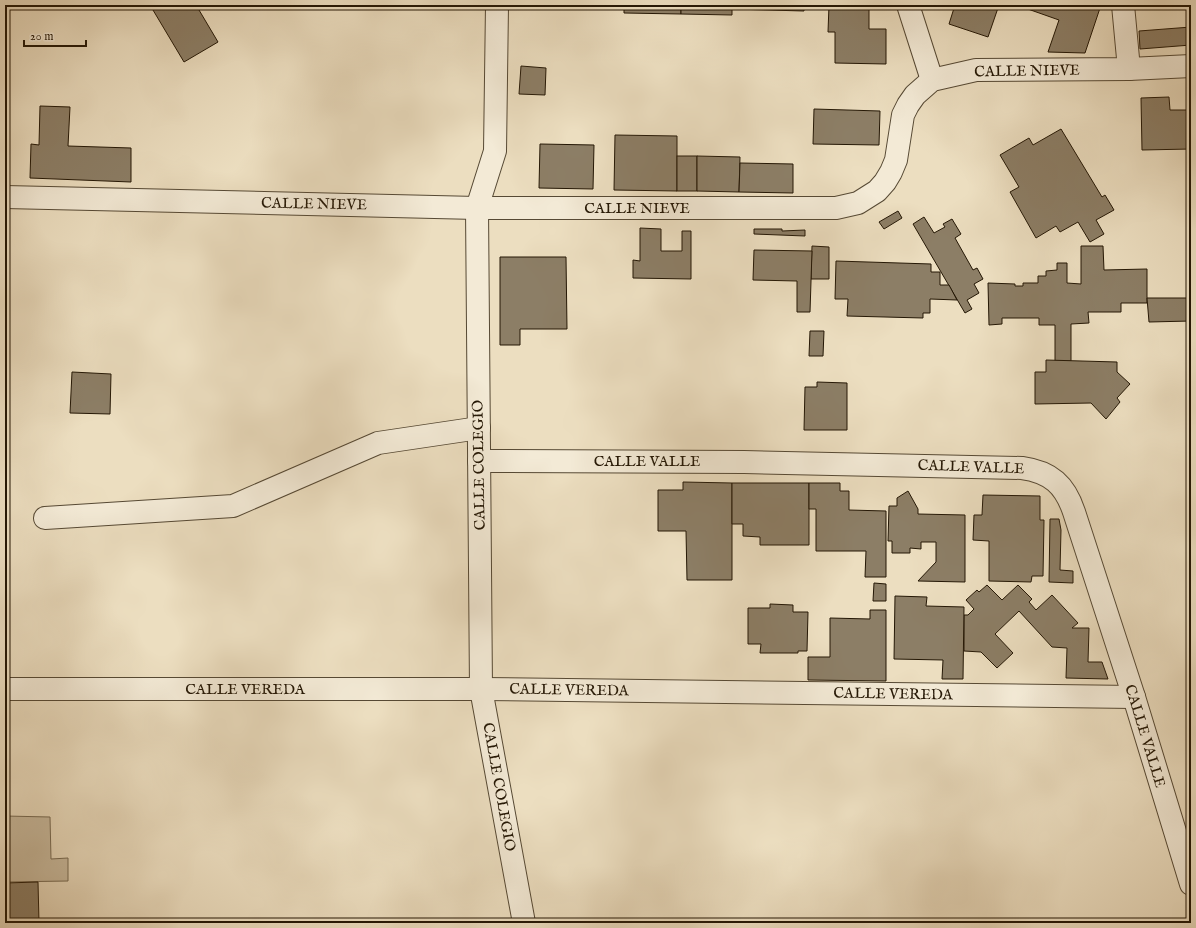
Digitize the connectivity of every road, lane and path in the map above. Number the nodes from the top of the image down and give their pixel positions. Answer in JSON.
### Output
{"nodes":[{"id":1,"x":497,"y":5,"type":"edge"},
{"id":2,"x":908,"y":5,"type":"edge"},
{"id":3,"x":1123,"y":5,"type":"edge"},
{"id":4,"x":1191,"y":66,"type":"edge"},
{"id":5,"x":1129,"y":69,"type":"junction"},
{"id":6,"x":932,"y":80,"type":"junction"},
{"id":7,"x":5,"y":197,"type":"edge"},
{"id":8,"x":477,"y":208,"type":"junction"},
{"id":9,"x":479,"y":428,"type":"junction"},
{"id":10,"x":479,"y":461,"type":"junction"},
{"id":11,"x":45,"y":518,"type":"dead end"},
{"id":12,"x":5,"y":689,"type":"edge"},
{"id":13,"x":481,"y":690,"type":"junction"},
{"id":14,"x":1134,"y":697,"type":"junction"},
{"id":15,"x":1191,"y":884,"type":"edge"},
{"id":16,"x":524,"y":923,"type":"edge"}],
"edges":[{"from":1,"to":8,"type":"street","name":"CALLE COLEGIO"},
{"from":2,"to":6,"type":"street"},
{"from":3,"to":5,"type":"street"},
{"from":4,"to":5,"type":"street","name":"CALLE NIEVE"},
{"from":5,"to":6,"type":"street","name":"CALLE NIEVE"},
{"from":6,"to":8,"type":"street","name":"CALLE NIEVE"},
{"from":7,"to":8,"type":"street","name":"CALLE NIEVE"},
{"from":8,"to":9,"type":"street","name":"CALLE COLEGIO"},
{"from":9,"to":10,"type":"street","name":"CALLE COLEGIO"},
{"from":9,"to":11,"type":"street"},
{"from":10,"to":13,"type":"street","name":"CALLE COLEGIO"},
{"from":10,"to":14,"type":"street","name":"CALLE VALLE"},
{"from":12,"to":13,"type":"street","name":"CALLE VEREDA"},
{"from":13,"to":14,"type":"street","name":"CALLE VEREDA"},
{"from":13,"to":16,"type":"street","name":"CALLE COLEGIO"},
{"from":14,"to":15,"type":"street","name":"CALLE VALLE"}]}
